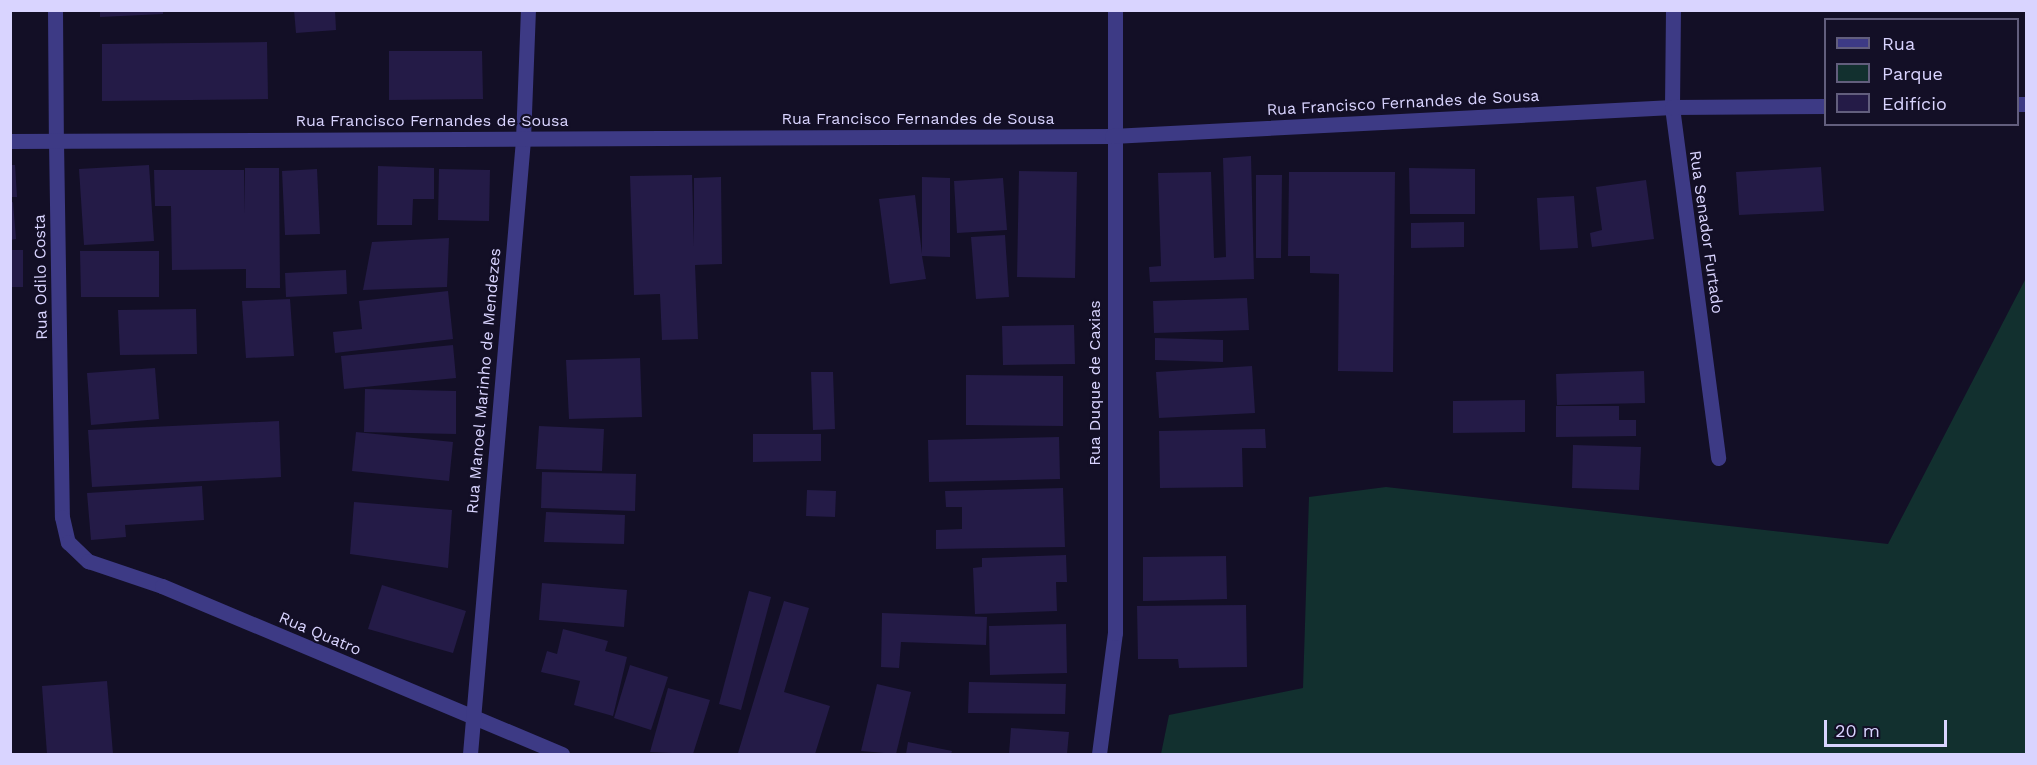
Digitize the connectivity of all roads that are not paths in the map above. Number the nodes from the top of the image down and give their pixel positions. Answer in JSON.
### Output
{"nodes":[{"id":1,"x":55,"y":10,"type":"edge"},
{"id":2,"x":528,"y":10,"type":"edge"},
{"id":3,"x":1115,"y":10,"type":"edge"},
{"id":4,"x":1673,"y":10,"type":"edge"},
{"id":5,"x":1824,"y":106,"type":"edge"},
{"id":6,"x":1672,"y":107,"type":"junction"},
{"id":7,"x":1112,"y":136,"type":"junction"},
{"id":8,"x":523,"y":139,"type":"junction"},
{"id":9,"x":10,"y":141,"type":"edge"},
{"id":10,"x":56,"y":141,"type":"junction"},
{"id":11,"x":1718,"y":458,"type":"dead end"},
{"id":12,"x":68,"y":542,"type":"joint"},
{"id":13,"x":472,"y":719,"type":"junction"},
{"id":14,"x":470,"y":754,"type":"edge"},
{"id":15,"x":562,"y":754,"type":"edge"},
{"id":16,"x":1099,"y":754,"type":"edge"}],
"edges":[{"from":1,"to":10,"type":"street","name":"Rua Odilo Costa"},
{"from":2,"to":8,"type":"street","name":"Rua Manoel Marinho de Mendezes"},
{"from":3,"to":7,"type":"street","name":"Rua Duque de Caxias"},
{"from":4,"to":6,"type":"street","name":"Rua Senador Furtado"},
{"from":5,"to":6,"type":"street","name":"Rua Francisco Fernandes de Sousa"},
{"from":6,"to":7,"type":"street","name":"Rua Francisco Fernandes de Sousa"},
{"from":6,"to":11,"type":"street","name":"Rua Senador Furtado"},
{"from":7,"to":8,"type":"street","name":"Rua Francisco Fernandes de Sousa"},
{"from":7,"to":16,"type":"street","name":"Rua Duque de Caxias"},
{"from":8,"to":10,"type":"street","name":"Rua Francisco Fernandes de Sousa"},
{"from":8,"to":13,"type":"street","name":"Rua Manoel Marinho de Mendezes"},
{"from":9,"to":10,"type":"street","name":"Rua Francisco Fernandes de Sousa"},
{"from":10,"to":12,"type":"street","name":"Rua Odilo Costa"},
{"from":12,"to":13,"type":"street","name":"Rua Quatro"},
{"from":13,"to":14,"type":"street","name":"Rua Manoel Marinho de Mendezes"},
{"from":13,"to":15,"type":"street","name":"Rua Quatro"}]}
